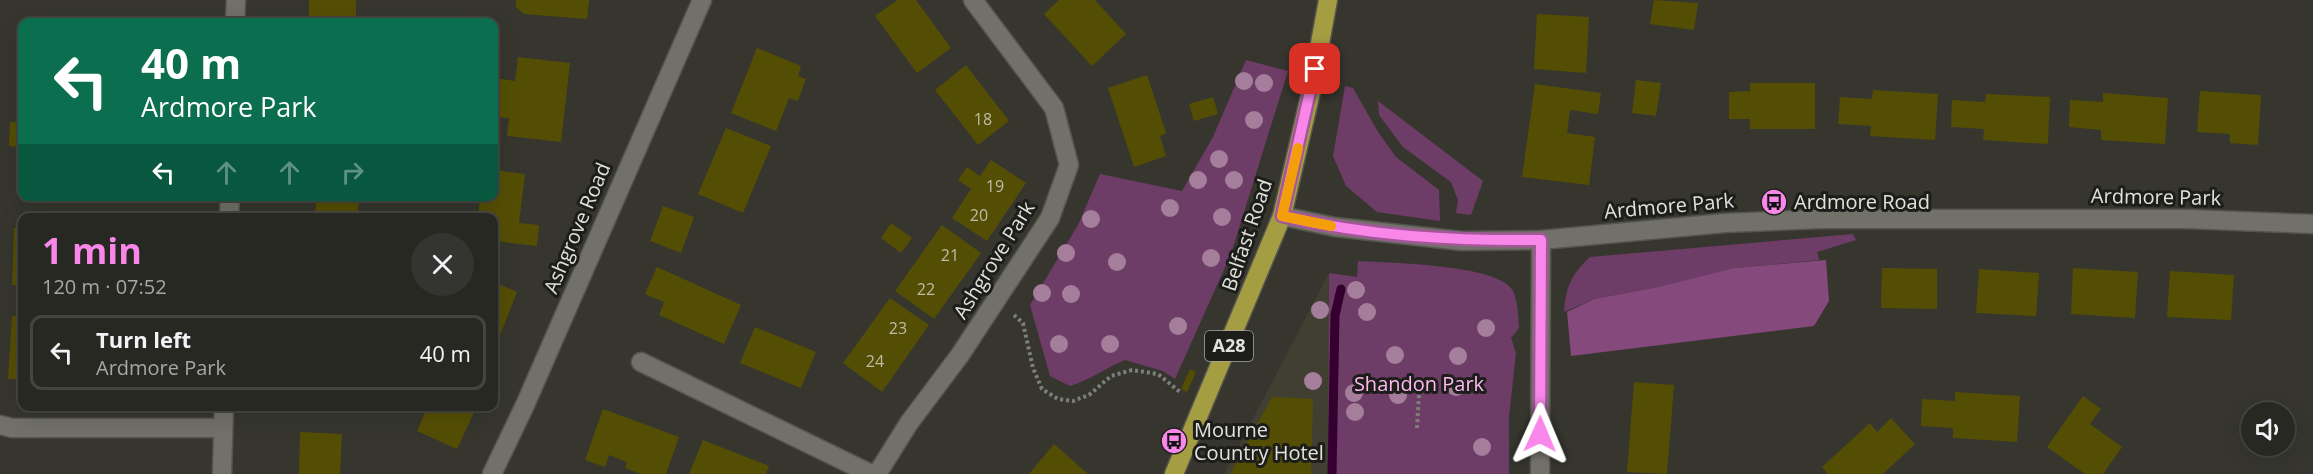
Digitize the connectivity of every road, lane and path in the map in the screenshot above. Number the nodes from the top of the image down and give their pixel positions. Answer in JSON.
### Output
{"nodes":[{"id":1,"x":236,"y":0,"type":"edge"},
{"id":2,"x":702,"y":0,"type":"edge"},
{"id":3,"x":973,"y":0,"type":"edge"},
{"id":4,"x":1328,"y":0,"type":"edge"},
{"id":5,"x":235,"y":18,"type":"edge"},
{"id":6,"x":1282,"y":216,"type":"junction"},
{"id":7,"x":2313,"y":224,"type":"edge"},
{"id":8,"x":1541,"y":240,"type":"junction"},
{"id":9,"x":1014,"y":314,"type":"dead end"},
{"id":10,"x":641,"y":362,"type":"dead end"},
{"id":11,"x":1182,"y":393,"type":"dead end"},
{"id":12,"x":1419,"y":394,"type":"dead end"},
{"id":13,"x":224,"y":411,"type":"edge"},
{"id":14,"x":0,"y":425,"type":"edge"},
{"id":15,"x":223,"y":428,"type":"junction"},
{"id":16,"x":1417,"y":428,"type":"dead end"},
{"id":17,"x":222,"y":474,"type":"edge"},
{"id":18,"x":492,"y":474,"type":"edge"},
{"id":19,"x":871,"y":474,"type":"edge"},
{"id":20,"x":877,"y":474,"type":"edge"},
{"id":21,"x":1174,"y":474,"type":"edge"},
{"id":22,"x":1539,"y":474,"type":"edge"}],
"edges":[{"from":1,"to":5,"type":"street"},
{"from":2,"to":18,"type":"street","name":"Ashgrove Road"},
{"from":3,"to":20,"type":"street","name":"Ashgrove Park"},
{"from":4,"to":6,"type":"highway","name":"Belfast Road","number":"A28"},
{"from":6,"to":8,"type":"street","name":"Ardmore Park"},
{"from":6,"to":21,"type":"highway","name":"Belfast Road","number":"A28"},
{"from":7,"to":8,"type":"street","name":"Ardmore Park"},
{"from":8,"to":22,"type":"street"},
{"from":9,"to":11,"type":"path"},
{"from":10,"to":19,"type":"street"},
{"from":12,"to":16,"type":"path"},
{"from":13,"to":15,"type":"street"},
{"from":14,"to":15,"type":"street"},
{"from":15,"to":17,"type":"street"}]}
